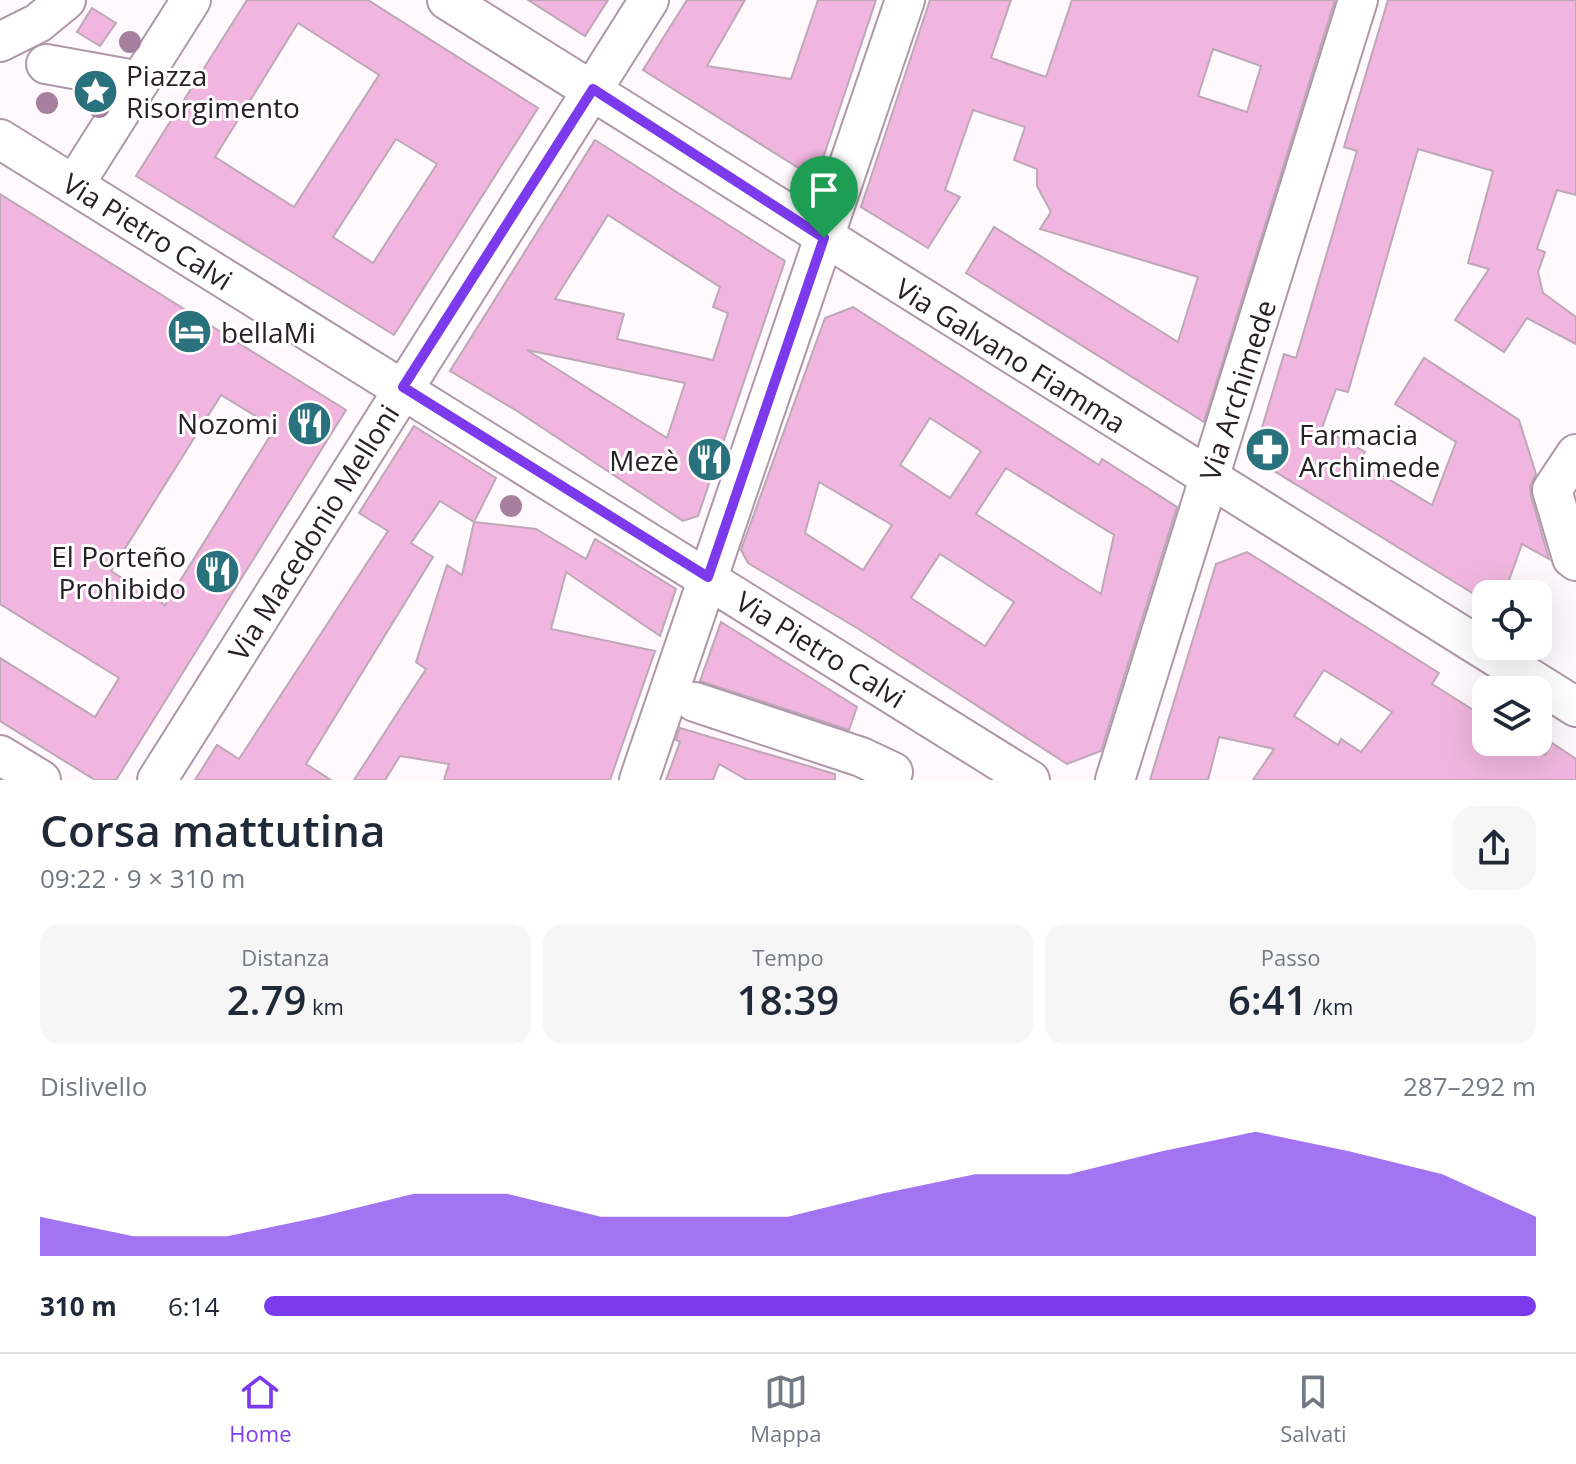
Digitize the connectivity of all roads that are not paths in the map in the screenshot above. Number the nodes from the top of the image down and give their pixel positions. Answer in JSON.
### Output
{"nodes":[{"id":1,"x":66,"y":0,"type":"edge"},
{"id":2,"x":191,"y":0,"type":"edge"},
{"id":3,"x":447,"y":0,"type":"edge"},
{"id":4,"x":649,"y":0,"type":"edge"},
{"id":5,"x":905,"y":0,"type":"edge"},
{"id":6,"x":1358,"y":0,"type":"edge"},
{"id":7,"x":0,"y":42,"type":"edge"},
{"id":8,"x":46,"y":64,"type":"dead end"},
{"id":9,"x":140,"y":81,"type":"junction"},
{"id":10,"x":593,"y":89,"type":"junction"},
{"id":11,"x":0,"y":139,"type":"edge"},
{"id":12,"x":74,"y":185,"type":"junction"},
{"id":13,"x":824,"y":238,"type":"junction"},
{"id":14,"x":403,"y":387,"type":"junction"},
{"id":15,"x":1576,"y":454,"type":"edge"},
{"id":16,"x":1208,"y":479,"type":"junction"},
{"id":17,"x":1576,"y":561,"type":"edge"},
{"id":18,"x":708,"y":577,"type":"junction"},
{"id":19,"x":695,"y":702,"type":"dead end"},
{"id":20,"x":1576,"y":707,"type":"edge"},
{"id":21,"x":0,"y":755,"type":"edge"},
{"id":22,"x":891,"y":776,"type":"edge"},
{"id":23,"x":41,"y":780,"type":"edge"},
{"id":24,"x":157,"y":780,"type":"edge"},
{"id":25,"x":639,"y":780,"type":"edge"},
{"id":26,"x":1030,"y":780,"type":"edge"},
{"id":27,"x":1115,"y":780,"type":"edge"}],
"edges":[{"from":1,"to":7,"type":"street"},
{"from":2,"to":9,"type":"street"},
{"from":3,"to":10,"type":"street","name":"Via Galvano Fiamma"},
{"from":4,"to":10,"type":"street","name":"Via Macedonio Melloni"},
{"from":5,"to":13,"type":"street"},
{"from":6,"to":16,"type":"street","name":"Via Archimede"},
{"from":8,"to":9,"type":"street"},
{"from":9,"to":12,"type":"street"},
{"from":10,"to":13,"type":"street","name":"Via Galvano Fiamma"},
{"from":10,"to":14,"type":"street","name":"Via Macedonio Melloni"},
{"from":11,"to":12,"type":"street","name":"Via Pietro Calvi"},
{"from":12,"to":14,"type":"street","name":"Via Pietro Calvi"},
{"from":13,"to":16,"type":"street","name":"Via Galvano Fiamma"},
{"from":13,"to":18,"type":"street"},
{"from":14,"to":18,"type":"street","name":"Via Pietro Calvi"},
{"from":14,"to":24,"type":"street","name":"Via Macedonio Melloni"},
{"from":15,"to":17,"type":"street"},
{"from":16,"to":20,"type":"street","name":"Via Galvano Fiamma"},
{"from":16,"to":27,"type":"street","name":"Via Archimede"},
{"from":18,"to":25,"type":"street"},
{"from":18,"to":26,"type":"street","name":"Via Pietro Calvi"},
{"from":19,"to":22,"type":"street"},
{"from":21,"to":23,"type":"street"}]}
